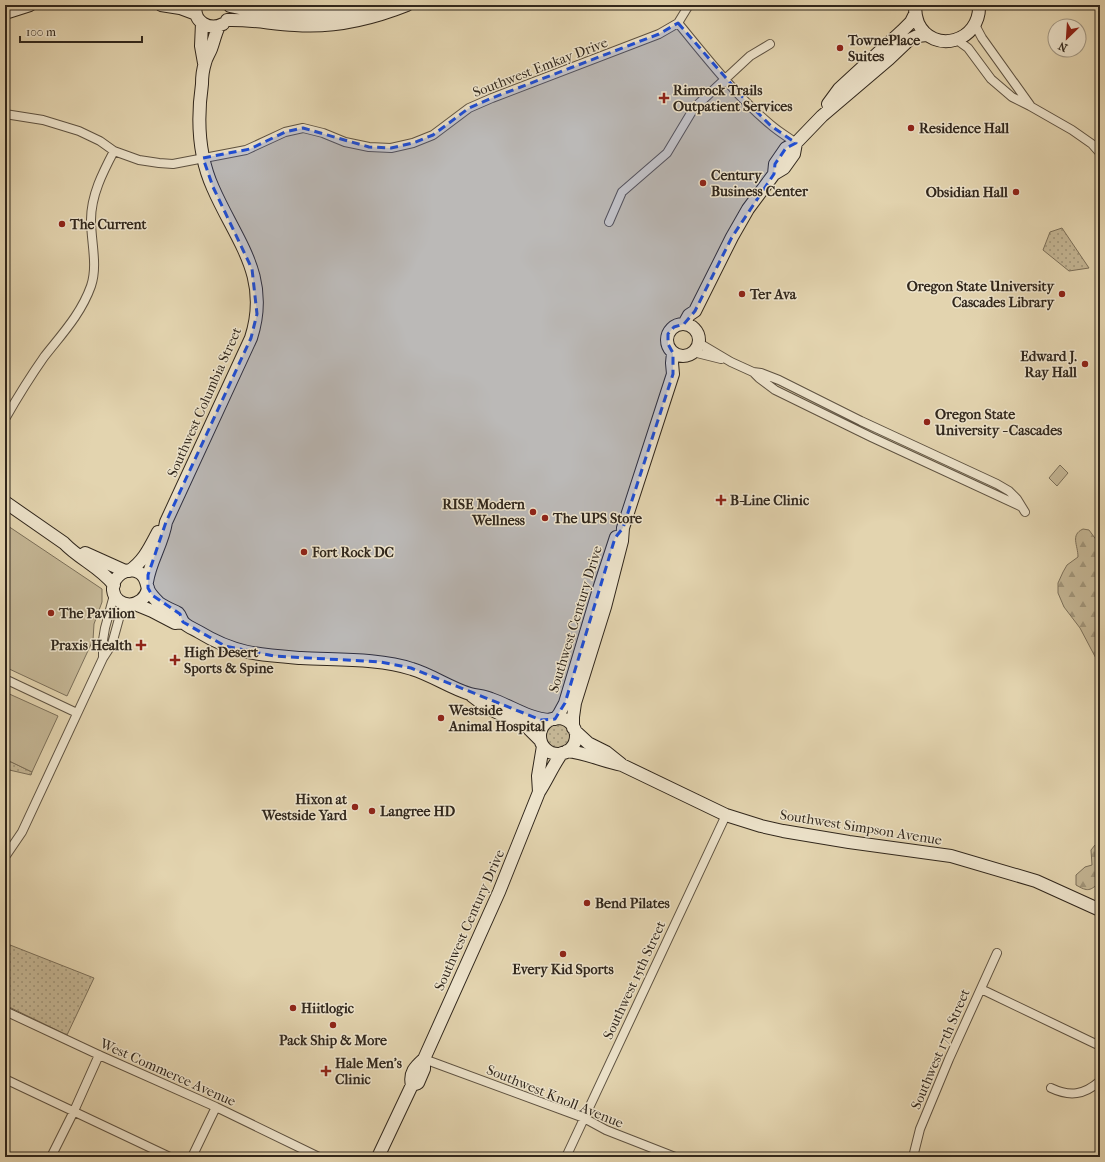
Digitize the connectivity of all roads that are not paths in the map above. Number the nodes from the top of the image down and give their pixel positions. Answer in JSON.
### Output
{"nodes":[{"id":1,"x":30,"y":5,"type":"edge"},
{"id":2,"x":161,"y":5,"type":"edge"},
{"id":3,"x":230,"y":5,"type":"edge"},
{"id":4,"x":372,"y":5,"type":"edge"},
{"id":5,"x":407,"y":5,"type":"edge"},
{"id":6,"x":689,"y":5,"type":"edge"},
{"id":7,"x":979,"y":5,"type":"edge"},
{"id":8,"x":915,"y":9,"type":"edge"},
{"id":9,"x":5,"y":13,"type":"edge"},
{"id":10,"x":198,"y":14,"type":"edge"},
{"id":11,"x":223,"y":23,"type":"junction"},
{"id":12,"x":678,"y":23,"type":"junction"},
{"id":13,"x":975,"y":25,"type":"junction"},
{"id":14,"x":927,"y":35,"type":"junction"},
{"id":15,"x":958,"y":40,"type":"junction"},
{"id":16,"x":770,"y":44,"type":"dead end"},
{"id":17,"x":204,"y":63,"type":"junction"},
{"id":18,"x":725,"y":79,"type":"junction"},
{"id":19,"x":1030,"y":106,"type":"junction"},
{"id":20,"x":5,"y":114,"type":"edge"},
{"id":21,"x":822,"y":116,"type":"junction"},
{"id":22,"x":796,"y":143,"type":"junction"},
{"id":23,"x":114,"y":151,"type":"junction"},
{"id":24,"x":1100,"y":153,"type":"edge"},
{"id":25,"x":203,"y":158,"type":"junction"},
{"id":26,"x":608,"y":222,"type":"dead end"},
{"id":27,"x":689,"y":326,"type":"junction"},
{"id":28,"x":693,"y":350,"type":"junction"},
{"id":29,"x":673,"y":353,"type":"junction"},
{"id":30,"x":673,"y":374,"type":"junction"},
{"id":31,"x":5,"y":419,"type":"edge"},
{"id":32,"x":5,"y":502,"type":"edge"},
{"id":33,"x":1023,"y":509,"type":"dead end"},
{"id":34,"x":166,"y":522,"type":"junction"},
{"id":35,"x":623,"y":528,"type":"junction"},
{"id":36,"x":64,"y":543,"type":"junction"},
{"id":37,"x":127,"y":571,"type":"junction"},
{"id":38,"x":148,"y":585,"type":"junction"},
{"id":39,"x":114,"y":590,"type":"junction"},
{"id":40,"x":132,"y":605,"type":"junction"},
{"id":41,"x":591,"y":614,"type":"junction"},
{"id":42,"x":182,"y":622,"type":"junction"},
{"id":43,"x":590,"y":654,"type":"junction"},
{"id":44,"x":103,"y":658,"type":"junction"},
{"id":45,"x":5,"y":679,"type":"edge"},
{"id":46,"x":470,"y":694,"type":"junction"},
{"id":47,"x":77,"y":713,"type":"junction"},
{"id":48,"x":552,"y":720,"type":"junction"},
{"id":49,"x":574,"y":730,"type":"junction"},
{"id":50,"x":541,"y":743,"type":"junction"},
{"id":51,"x":565,"y":752,"type":"junction"},
{"id":52,"x":622,"y":765,"type":"junction"},
{"id":53,"x":539,"y":792,"type":"junction"},
{"id":54,"x":726,"y":815,"type":"junction"},
{"id":55,"x":5,"y":857,"type":"edge"},
{"id":56,"x":1100,"y":910,"type":"edge"},
{"id":57,"x":997,"y":953,"type":"dead end"},
{"id":58,"x":981,"y":989,"type":"junction"},
{"id":59,"x":5,"y":1011,"type":"edge"},
{"id":60,"x":1100,"y":1046,"type":"edge"},
{"id":61,"x":99,"y":1056,"type":"junction"},
{"id":62,"x":424,"y":1059,"type":"junction"},
{"id":63,"x":5,"y":1079,"type":"edge"},
{"id":64,"x":1100,"y":1081,"type":"edge"},
{"id":65,"x":1051,"y":1088,"type":"dead end"},
{"id":66,"x":216,"y":1107,"type":"junction"},
{"id":67,"x":74,"y":1111,"type":"junction"},
{"id":68,"x":584,"y":1118,"type":"junction"},
{"id":69,"x":51,"y":1157,"type":"edge"},
{"id":70,"x":170,"y":1157,"type":"edge"},
{"id":71,"x":192,"y":1157,"type":"edge"},
{"id":72,"x":319,"y":1157,"type":"edge"},
{"id":73,"x":378,"y":1157,"type":"edge"},
{"id":74,"x":566,"y":1157,"type":"edge"},
{"id":75,"x":675,"y":1157,"type":"edge"},
{"id":76,"x":913,"y":1157,"type":"edge"}],
"edges":[{"from":1,"to":9,"type":"street"},
{"from":2,"to":10,"type":"street"},
{"from":3,"to":4,"type":"street"},
{"from":3,"to":11,"type":"street","name":"Southwest Columbia Street"},
{"from":5,"to":11,"type":"street"},
{"from":6,"to":12,"type":"street","name":"Southwest Emkay Drive"},
{"from":7,"to":13,"type":"street"},
{"from":8,"to":14,"type":"street"},
{"from":8,"to":21,"type":"street","name":"Southwest Century Drive"},
{"from":10,"to":11,"type":"street"},
{"from":10,"to":17,"type":"street","name":"Southwest Columbia Street"},
{"from":11,"to":17,"type":"street","name":"Southwest Columbia Street"},
{"from":12,"to":18,"type":"street"},
{"from":12,"to":25,"type":"street","name":"Southwest Emkay Drive"},
{"from":13,"to":15,"type":"street"},
{"from":13,"to":19,"type":"street"},
{"from":14,"to":15,"type":"street"},
{"from":14,"to":21,"type":"street","name":"Southwest Century Drive"},
{"from":15,"to":19,"type":"street"},
{"from":16,"to":18,"type":"street"},
{"from":17,"to":25,"type":"street","name":"Southwest Columbia Street"},
{"from":18,"to":22,"type":"street"},
{"from":18,"to":26,"type":"street"},
{"from":19,"to":24,"type":"street"},
{"from":20,"to":23,"type":"street","name":"Southwest Emkay Drive"},
{"from":21,"to":22,"type":"street","name":"Southwest Century Drive"},
{"from":22,"to":27,"type":"street","name":"Southwest Century Drive"},
{"from":23,"to":25,"type":"street","name":"Southwest Emkay Drive"},
{"from":23,"to":31,"type":"street"},
{"from":25,"to":34,"type":"street","name":"Southwest Columbia Street"},
{"from":27,"to":28,"type":"street"},
{"from":27,"to":29,"type":"street","name":"Southwest Century Drive"},
{"from":28,"to":29,"type":"street"},
{"from":28,"to":30,"type":"street","name":"Southwest Century Drive"},
{"from":28,"to":33,"type":"street"},
{"from":29,"to":30,"type":"street","name":"Southwest Century Drive"},
{"from":30,"to":35,"type":"street","name":"Southwest Century Drive"},
{"from":32,"to":36,"type":"street"},
{"from":34,"to":37,"type":"street","name":"Southwest Columbia Street"},
{"from":34,"to":38,"type":"street","name":"Southwest Columbia Street"},
{"from":35,"to":41,"type":"street","name":"Southwest Century Drive"},
{"from":35,"to":43,"type":"street","name":"Southwest Century Drive"},
{"from":36,"to":37,"type":"street"},
{"from":36,"to":39,"type":"street"},
{"from":37,"to":38,"type":"street"},
{"from":37,"to":39,"type":"street"},
{"from":38,"to":40,"type":"street"},
{"from":38,"to":42,"type":"street"},
{"from":39,"to":40,"type":"street"},
{"from":39,"to":44,"type":"street"},
{"from":40,"to":42,"type":"street"},
{"from":40,"to":44,"type":"street"},
{"from":41,"to":43,"type":"street"},
{"from":41,"to":48,"type":"street","name":"Southwest Century Drive"},
{"from":42,"to":46,"type":"street"},
{"from":43,"to":49,"type":"street","name":"Southwest Century Drive"},
{"from":44,"to":47,"type":"street"},
{"from":45,"to":47,"type":"street"},
{"from":46,"to":48,"type":"street"},
{"from":46,"to":50,"type":"street"},
{"from":47,"to":55,"type":"street"},
{"from":48,"to":49,"type":"street"},
{"from":48,"to":50,"type":"street"},
{"from":49,"to":51,"type":"street"},
{"from":49,"to":52,"type":"street","name":"Southwest Simpson Avenue"},
{"from":50,"to":51,"type":"street"},
{"from":50,"to":53,"type":"street","name":"Southwest Century Drive"},
{"from":51,"to":52,"type":"street","name":"Southwest Simpson Avenue"},
{"from":51,"to":53,"type":"street","name":"Southwest Century Drive"},
{"from":52,"to":54,"type":"street","name":"Southwest Simpson Avenue"},
{"from":53,"to":62,"type":"street","name":"Southwest Century Drive"},
{"from":54,"to":56,"type":"street","name":"Southwest Simpson Avenue"},
{"from":54,"to":68,"type":"street","name":"Southwest 15th Street"},
{"from":57,"to":58,"type":"street","name":"Southwest 17th Street"},
{"from":58,"to":60,"type":"street"},
{"from":58,"to":76,"type":"street","name":"Southwest 17th Street"},
{"from":59,"to":61,"type":"street","name":"West Commerce Avenue"},
{"from":61,"to":66,"type":"street","name":"West Commerce Avenue"},
{"from":61,"to":67,"type":"street"},
{"from":62,"to":68,"type":"street","name":"Southwest Knoll Avenue"},
{"from":62,"to":73,"type":"street","name":"Southwest Century Drive"},
{"from":63,"to":67,"type":"street"},
{"from":64,"to":65,"type":"street"},
{"from":66,"to":71,"type":"street"},
{"from":66,"to":72,"type":"street","name":"West Commerce Avenue"},
{"from":67,"to":69,"type":"street"},
{"from":67,"to":70,"type":"street"},
{"from":68,"to":74,"type":"street","name":"Southwest 15th Street"},
{"from":68,"to":75,"type":"street","name":"Southwest Knoll Avenue"}]}
